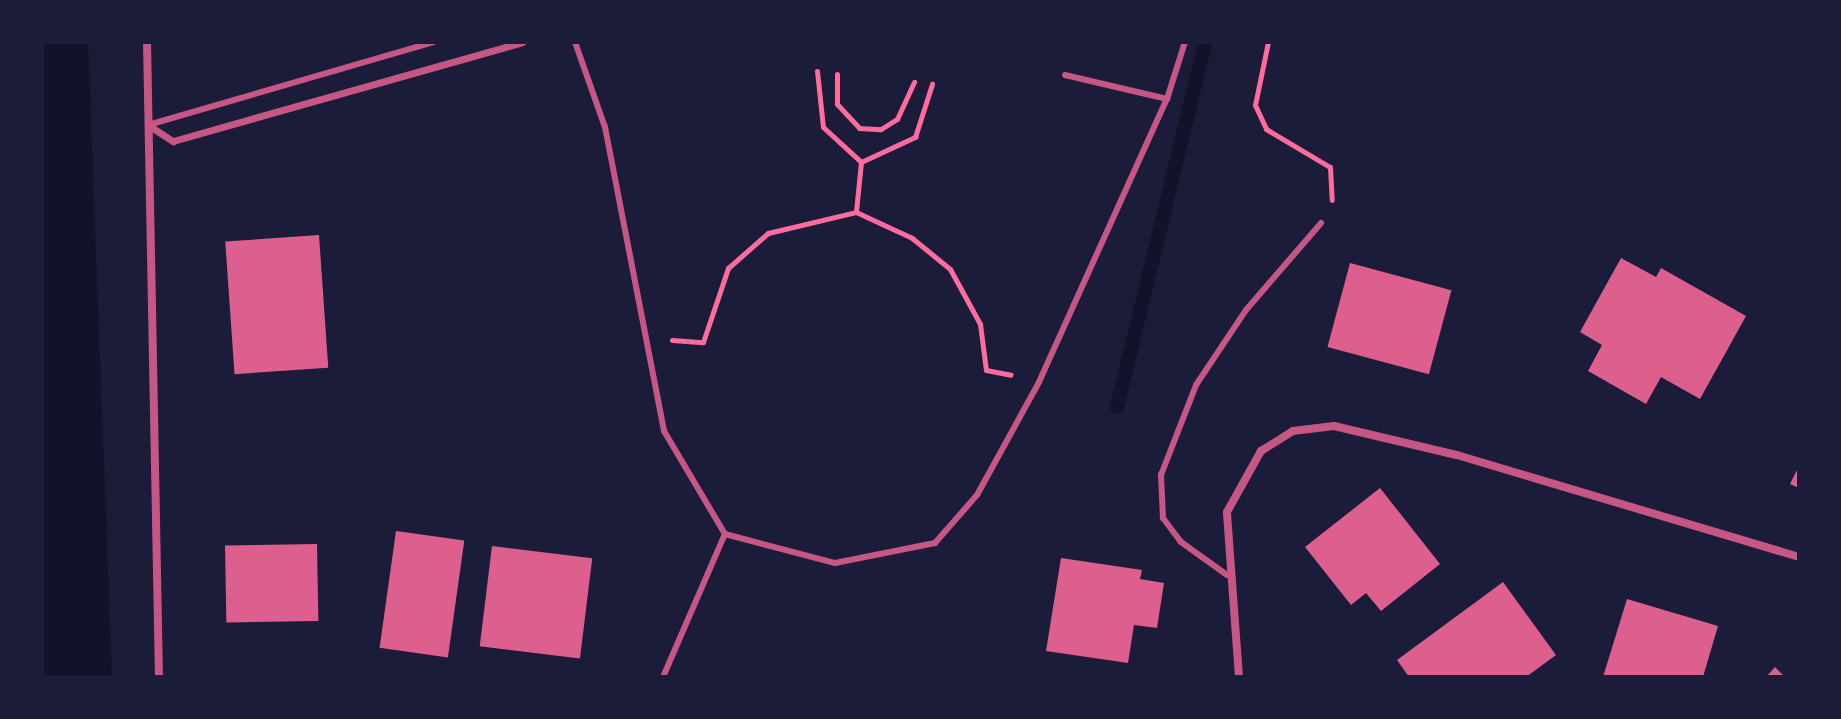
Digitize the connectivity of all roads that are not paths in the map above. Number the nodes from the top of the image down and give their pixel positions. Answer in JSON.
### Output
{"nodes":[{"id":1,"x":147,"y":42,"type":"edge"},
{"id":2,"x":434,"y":42,"type":"edge"},
{"id":3,"x":522,"y":42,"type":"edge"},
{"id":4,"x":575,"y":42,"type":"edge"},
{"id":5,"x":1185,"y":42,"type":"edge"},
{"id":6,"x":1065,"y":75,"type":"dead end"},
{"id":7,"x":1167,"y":99,"type":"junction"},
{"id":8,"x":148,"y":125,"type":"junction"},
{"id":9,"x":1321,"y":223,"type":"road end"},
{"id":10,"x":725,"y":534,"type":"junction"},
{"id":11,"x":1799,"y":557,"type":"edge"},
{"id":12,"x":1227,"y":575,"type":"junction"},
{"id":13,"x":159,"y":677,"type":"edge"},
{"id":14,"x":663,"y":677,"type":"edge"},
{"id":15,"x":1239,"y":677,"type":"edge"}],
"edges":[{"from":1,"to":8,"type":"street"},
{"from":2,"to":8,"type":"lane"},
{"from":3,"to":8,"type":"street"},
{"from":4,"to":10,"type":"lane"},
{"from":5,"to":7,"type":"lane"},
{"from":6,"to":7,"type":"lane"},
{"from":7,"to":10,"type":"lane"},
{"from":8,"to":13,"type":"street"},
{"from":9,"to":12,"type":"lane"},
{"from":10,"to":14,"type":"lane"},
{"from":11,"to":12,"type":"street"},
{"from":12,"to":15,"type":"street"}]}
